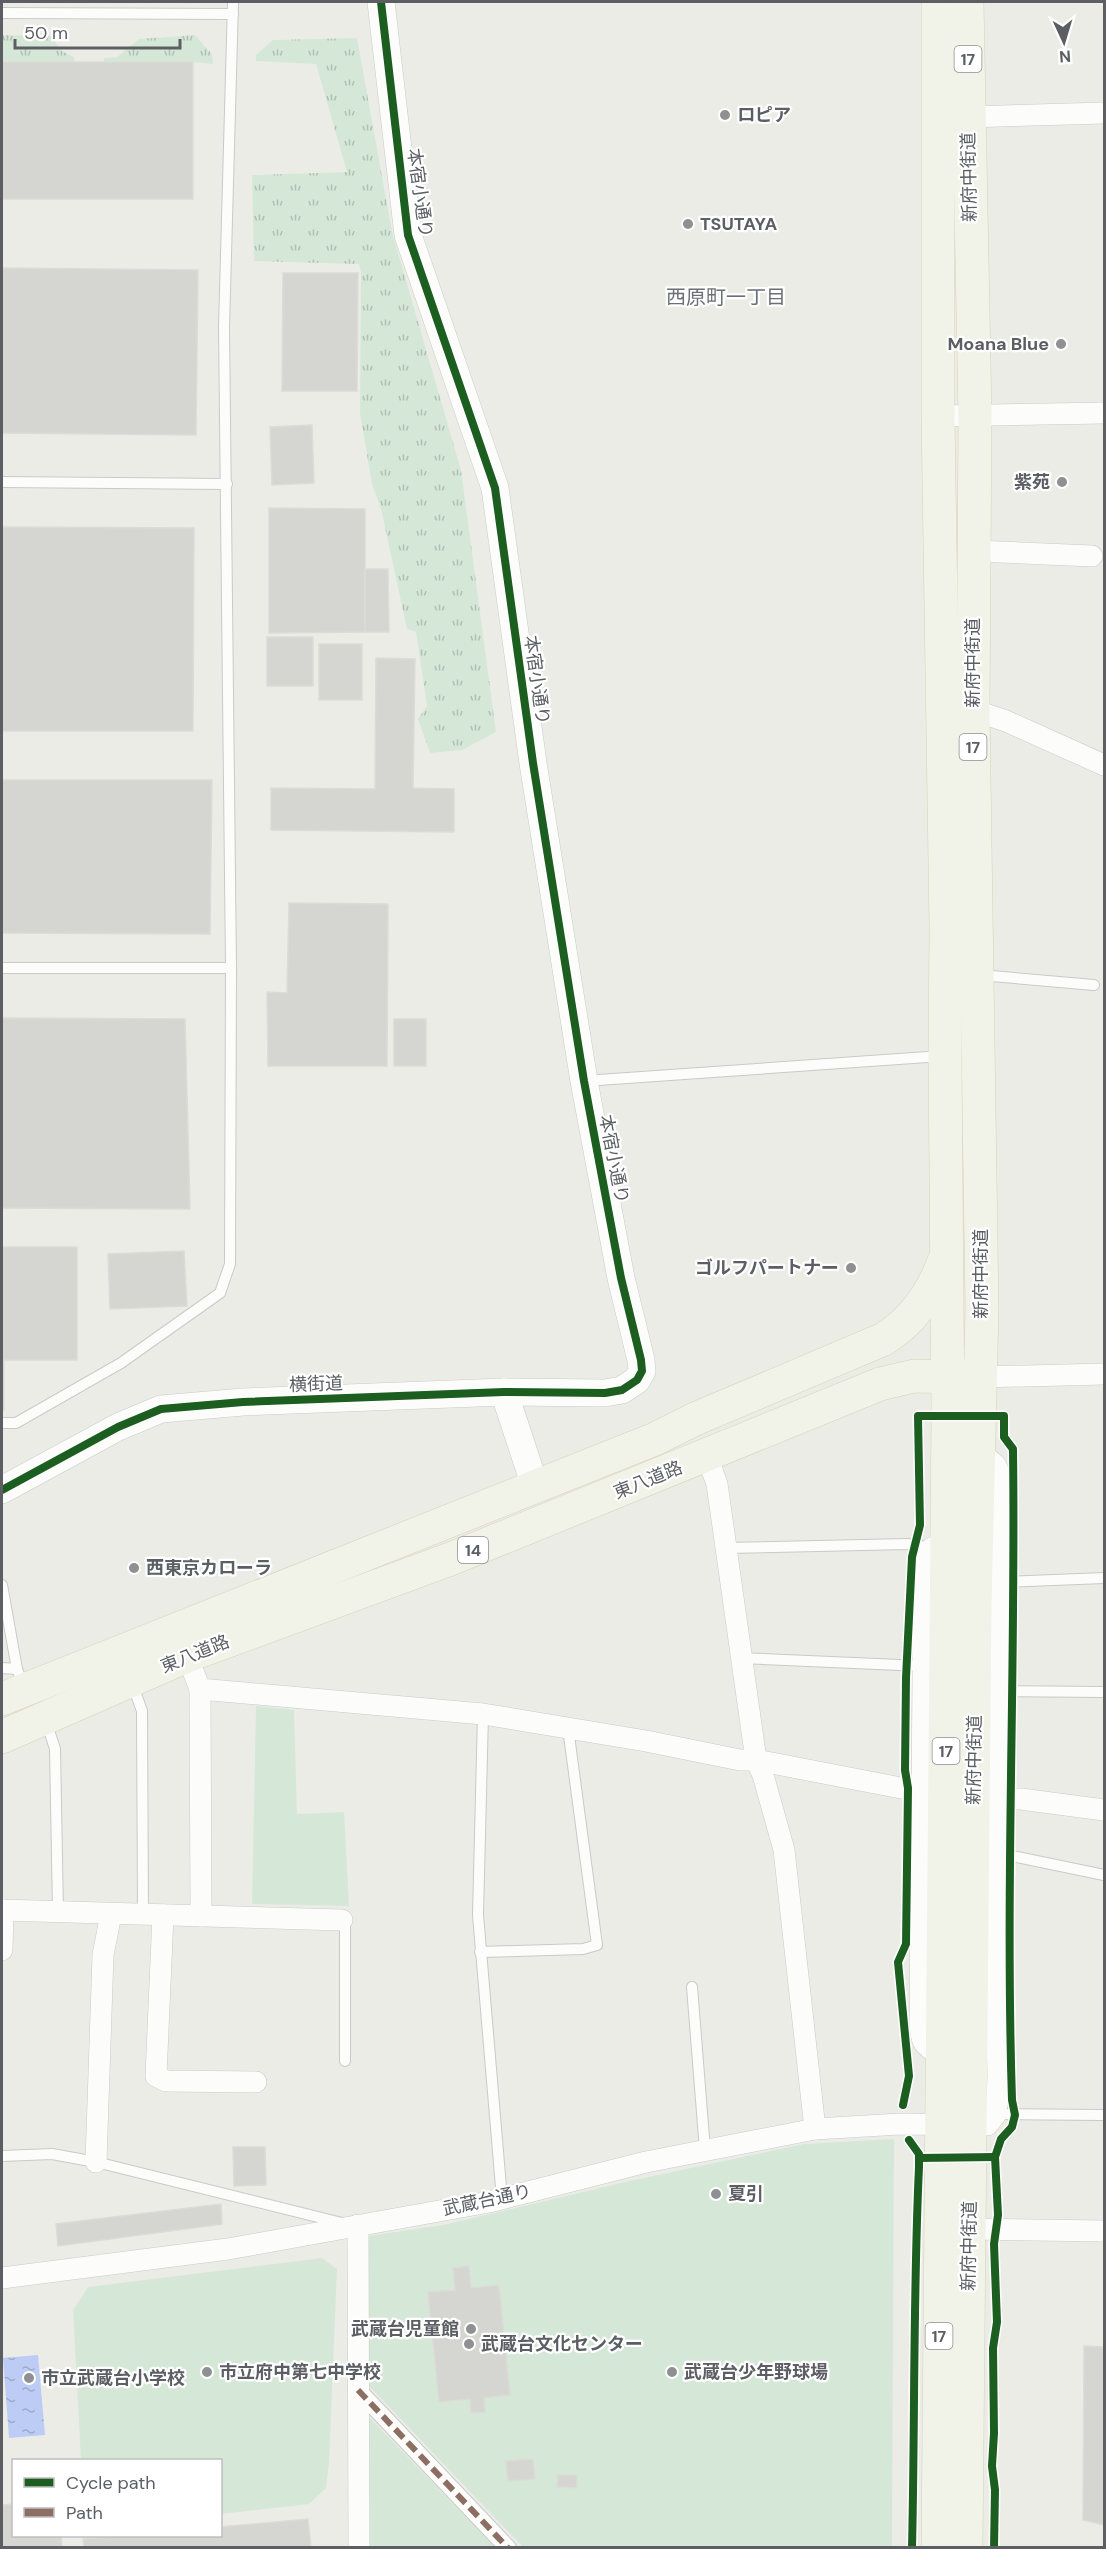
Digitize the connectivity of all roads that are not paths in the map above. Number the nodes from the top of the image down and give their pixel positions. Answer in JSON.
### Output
{"nodes":[{"id":1,"x":233,"y":2,"type":"edge"},
{"id":2,"x":381,"y":2,"type":"edge"},
{"id":3,"x":938,"y":2,"type":"edge"},
{"id":4,"x":968,"y":2,"type":"edge"},
{"id":5,"x":2,"y":13,"type":"edge"},
{"id":6,"x":233,"y":14,"type":"junction"},
{"id":7,"x":1104,"y":113,"type":"edge"},
{"id":8,"x":968,"y":117,"type":"junction"},
{"id":9,"x":969,"y":184,"type":"junction"},
{"id":10,"x":938,"y":308,"type":"junction"},
{"id":11,"x":1104,"y":413,"type":"edge"},
{"id":12,"x":938,"y":416,"type":"junction"},
{"id":13,"x":975,"y":416,"type":"junction"},
{"id":14,"x":2,"y":482,"type":"edge"},
{"id":15,"x":227,"y":484,"type":"junction"},
{"id":16,"x":974,"y":506,"type":"junction"},
{"id":17,"x":975,"y":551,"type":"junction"},
{"id":18,"x":1092,"y":556,"type":"dead end"},
{"id":19,"x":942,"y":623,"type":"junction"},
{"id":20,"x":973,"y":710,"type":"junction"},
{"id":21,"x":1104,"y":765,"type":"edge"},
{"id":22,"x":2,"y":968,"type":"edge"},
{"id":23,"x":231,"y":968,"type":"junction"},
{"id":24,"x":978,"y":975,"type":"junction"},
{"id":25,"x":1094,"y":986,"type":"dead end"},
{"id":26,"x":945,"y":1056,"type":"junction"},
{"id":27,"x":584,"y":1082,"type":"junction"},
{"id":28,"x":946,"y":1253,"type":"junction"},
{"id":29,"x":948,"y":1369,"type":"junction"},
{"id":30,"x":642,"y":1371,"type":"joint"},
{"id":31,"x":1104,"y":1374,"type":"edge"},
{"id":32,"x":980,"y":1377,"type":"junction"},
{"id":33,"x":504,"y":1392,"type":"junction"},
{"id":34,"x":2,"y":1423,"type":"edge"},
{"id":35,"x":655,"y":1439,"type":"junction"},
{"id":36,"x":978,"y":1455,"type":"junction"},
{"id":37,"x":707,"y":1456,"type":"junction"},
{"id":38,"x":535,"y":1486,"type":"junction"},
{"id":39,"x":2,"y":1490,"type":"edge"},
{"id":40,"x":939,"y":1546,"type":"junction"},
{"id":41,"x":726,"y":1548,"type":"junction"},
{"id":42,"x":1104,"y":1578,"type":"edge"},
{"id":43,"x":1000,"y":1582,"type":"junction"},
{"id":44,"x":2,"y":1585,"type":"edge"},
{"id":45,"x":187,"y":1656,"type":"junction"},
{"id":46,"x":741,"y":1658,"type":"junction"},
{"id":47,"x":923,"y":1666,"type":"junction"},
{"id":48,"x":2,"y":1668,"type":"edge"},
{"id":49,"x":130,"y":1680,"type":"junction"},
{"id":50,"x":14,"y":1686,"type":"edge"},
{"id":51,"x":200,"y":1689,"type":"junction"},
{"id":52,"x":1000,"y":1690,"type":"junction"},
{"id":53,"x":1104,"y":1692,"type":"edge"},
{"id":54,"x":483,"y":1714,"type":"junction"},
{"id":55,"x":45,"y":1718,"type":"junction"},
{"id":56,"x":568,"y":1728,"type":"junction"},
{"id":57,"x":2,"y":1737,"type":"edge"},
{"id":58,"x":756,"y":1760,"type":"junction"},
{"id":59,"x":922,"y":1788,"type":"junction"},
{"id":60,"x":998,"y":1799,"type":"junction"},
{"id":61,"x":1104,"y":1810,"type":"edge"},
{"id":62,"x":998,"y":1857,"type":"junction"},
{"id":63,"x":1104,"y":1875,"type":"edge"},
{"id":64,"x":2,"y":1910,"type":"edge"},
{"id":65,"x":58,"y":1912,"type":"junction"},
{"id":66,"x":111,"y":1914,"type":"junction"},
{"id":67,"x":153,"y":1915,"type":"junction"},
{"id":68,"x":201,"y":1916,"type":"junction"},
{"id":69,"x":342,"y":1920,"type":"joint"},
{"id":70,"x":2,"y":1950,"type":"edge"},
{"id":71,"x":480,"y":1952,"type":"junction"},
{"id":72,"x":692,"y":1987,"type":"dead end"},
{"id":73,"x":942,"y":2054,"type":"junction"},
{"id":74,"x":345,"y":2061,"type":"dead end"},
{"id":75,"x":256,"y":2082,"type":"dead end"},
{"id":76,"x":1104,"y":2115,"type":"edge"},
{"id":77,"x":969,"y":2122,"type":"junction"},
{"id":78,"x":814,"y":2129,"type":"junction"},
{"id":79,"x":705,"y":2150,"type":"junction"},
{"id":80,"x":2,"y":2156,"type":"edge"},
{"id":81,"x":96,"y":2162,"type":"junction"},
{"id":82,"x":502,"y":2199,"type":"junction"},
{"id":83,"x":354,"y":2225,"type":"junction"},
{"id":84,"x":970,"y":2229,"type":"junction"},
{"id":85,"x":1104,"y":2231,"type":"edge"},
{"id":86,"x":2,"y":2277,"type":"edge"},
{"id":87,"x":358,"y":2390,"type":"junction"},
{"id":88,"x":359,"y":2547,"type":"edge"},
{"id":89,"x":508,"y":2547,"type":"edge"},
{"id":90,"x":938,"y":2547,"type":"edge"},
{"id":91,"x":966,"y":2547,"type":"edge"}],
"edges":[{"from":1,"to":6,"type":"lane"},
{"from":2,"to":27,"type":"street","name":"本宿小通り"},
{"from":3,"to":10,"type":"main road","name":"新府中街道","number":"17"},
{"from":4,"to":8,"type":"main road","name":"新府中街道","number":"17"},
{"from":5,"to":6,"type":"lane"},
{"from":6,"to":15,"type":"lane"},
{"from":7,"to":8,"type":"street"},
{"from":8,"to":9,"type":"main road","name":"新府中街道","number":"17"},
{"from":9,"to":10,"type":"main road"},
{"from":9,"to":13,"type":"main road","name":"新府中街道","number":"17"},
{"from":10,"to":12,"type":"main road","name":"新府中街道","number":"17"},
{"from":11,"to":13,"type":"street"},
{"from":12,"to":13,"type":"street"},
{"from":12,"to":19,"type":"main road","name":"新府中街道","number":"17"},
{"from":13,"to":16,"type":"main road","name":"新府中街道","number":"17"},
{"from":14,"to":15,"type":"lane"},
{"from":15,"to":23,"type":"lane"},
{"from":16,"to":17,"type":"main road","name":"新府中街道","number":"17"},
{"from":16,"to":19,"type":"main road"},
{"from":17,"to":18,"type":"street"},
{"from":17,"to":20,"type":"main road","name":"新府中街道","number":"17"},
{"from":19,"to":26,"type":"main road","name":"新府中街道","number":"17"},
{"from":20,"to":21,"type":"street"},
{"from":20,"to":24,"type":"main road","name":"新府中街道","number":"17"},
{"from":22,"to":23,"type":"lane"},
{"from":23,"to":34,"type":"lane"},
{"from":24,"to":25,"type":"lane"},
{"from":24,"to":32,"type":"main road","name":"新府中街道","number":"17"},
{"from":26,"to":27,"type":"lane"},
{"from":26,"to":28,"type":"main road","name":"新府中街道","number":"17"},
{"from":27,"to":30,"type":"street","name":"本宿小通り"},
{"from":28,"to":29,"type":"main road","name":"新府中街道","number":"17"},
{"from":28,"to":35,"type":"main road","name":"東八道路","number":"14"},
{"from":29,"to":32,"type":"main road","name":"東八道路","number":"14"},
{"from":29,"to":35,"type":"main road","name":"東八道路","number":"14"},
{"from":29,"to":37,"type":"main road","name":"東八道路","number":"14"},
{"from":29,"to":40,"type":"main road","name":"新府中街道","number":"17"},
{"from":30,"to":33,"type":"street","name":"横街道"},
{"from":31,"to":32,"type":"street"},
{"from":32,"to":36,"type":"main road","name":"新府中街道","number":"17"},
{"from":33,"to":38,"type":"street"},
{"from":33,"to":39,"type":"street","name":"横街道"},
{"from":35,"to":38,"type":"main road","name":"東八道路","number":"14"},
{"from":36,"to":43,"type":"street"},
{"from":36,"to":77,"type":"main road","name":"新府中街道","number":"17"},
{"from":37,"to":41,"type":"street"},
{"from":37,"to":45,"type":"main road","name":"東八道路","number":"14"},
{"from":38,"to":50,"type":"main road","name":"東八道路","number":"14"},
{"from":40,"to":41,"type":"lane"},
{"from":40,"to":47,"type":"street"},
{"from":40,"to":73,"type":"main road","name":"新府中街道","number":"17"},
{"from":41,"to":46,"type":"street"},
{"from":42,"to":43,"type":"lane"},
{"from":43,"to":52,"type":"street"},
{"from":44,"to":50,"type":"lane"},
{"from":45,"to":49,"type":"main road","name":"東八道路","number":"14"},
{"from":45,"to":51,"type":"street"},
{"from":46,"to":47,"type":"lane"},
{"from":46,"to":58,"type":"street"},
{"from":47,"to":59,"type":"street"},
{"from":48,"to":50,"type":"lane"},
{"from":49,"to":55,"type":"main road","name":"東八道路","number":"14"},
{"from":49,"to":67,"type":"lane"},
{"from":51,"to":54,"type":"street"},
{"from":51,"to":68,"type":"street"},
{"from":52,"to":53,"type":"lane"},
{"from":52,"to":60,"type":"street"},
{"from":54,"to":56,"type":"street"},
{"from":54,"to":71,"type":"lane"},
{"from":55,"to":57,"type":"main road","name":"東八道路","number":"14"},
{"from":55,"to":65,"type":"lane"},
{"from":56,"to":58,"type":"street"},
{"from":56,"to":71,"type":"lane"},
{"from":58,"to":59,"type":"street"},
{"from":58,"to":78,"type":"street"},
{"from":59,"to":73,"type":"street"},
{"from":60,"to":61,"type":"street"},
{"from":60,"to":62,"type":"street"},
{"from":62,"to":63,"type":"lane"},
{"from":62,"to":77,"type":"street"},
{"from":64,"to":65,"type":"street"},
{"from":64,"to":70,"type":"street"},
{"from":65,"to":66,"type":"street"},
{"from":66,"to":67,"type":"street"},
{"from":66,"to":81,"type":"street"},
{"from":67,"to":68,"type":"street"},
{"from":67,"to":75,"type":"street"},
{"from":68,"to":69,"type":"street"},
{"from":69,"to":74,"type":"lane"},
{"from":71,"to":82,"type":"lane"},
{"from":72,"to":79,"type":"lane"},
{"from":73,"to":77,"type":"main road","name":"新府中街道","number":"17"},
{"from":76,"to":77,"type":"lane"},
{"from":77,"to":78,"type":"street","name":"武蔵台通り"},
{"from":77,"to":84,"type":"main road","name":"新府中街道","number":"17"},
{"from":77,"to":90,"type":"main road","name":"新府中街道","number":"17"},
{"from":78,"to":79,"type":"street","name":"武蔵台通り"},
{"from":79,"to":82,"type":"street","name":"武蔵台通り"},
{"from":80,"to":81,"type":"lane"},
{"from":81,"to":83,"type":"lane"},
{"from":82,"to":83,"type":"street","name":"武蔵台通り"},
{"from":83,"to":86,"type":"street","name":"武蔵台通り"},
{"from":83,"to":87,"type":"street"},
{"from":84,"to":85,"type":"street"},
{"from":84,"to":91,"type":"main road","name":"新府中街道","number":"17"},
{"from":87,"to":88,"type":"street"},
{"from":87,"to":89,"type":"street"}]}
